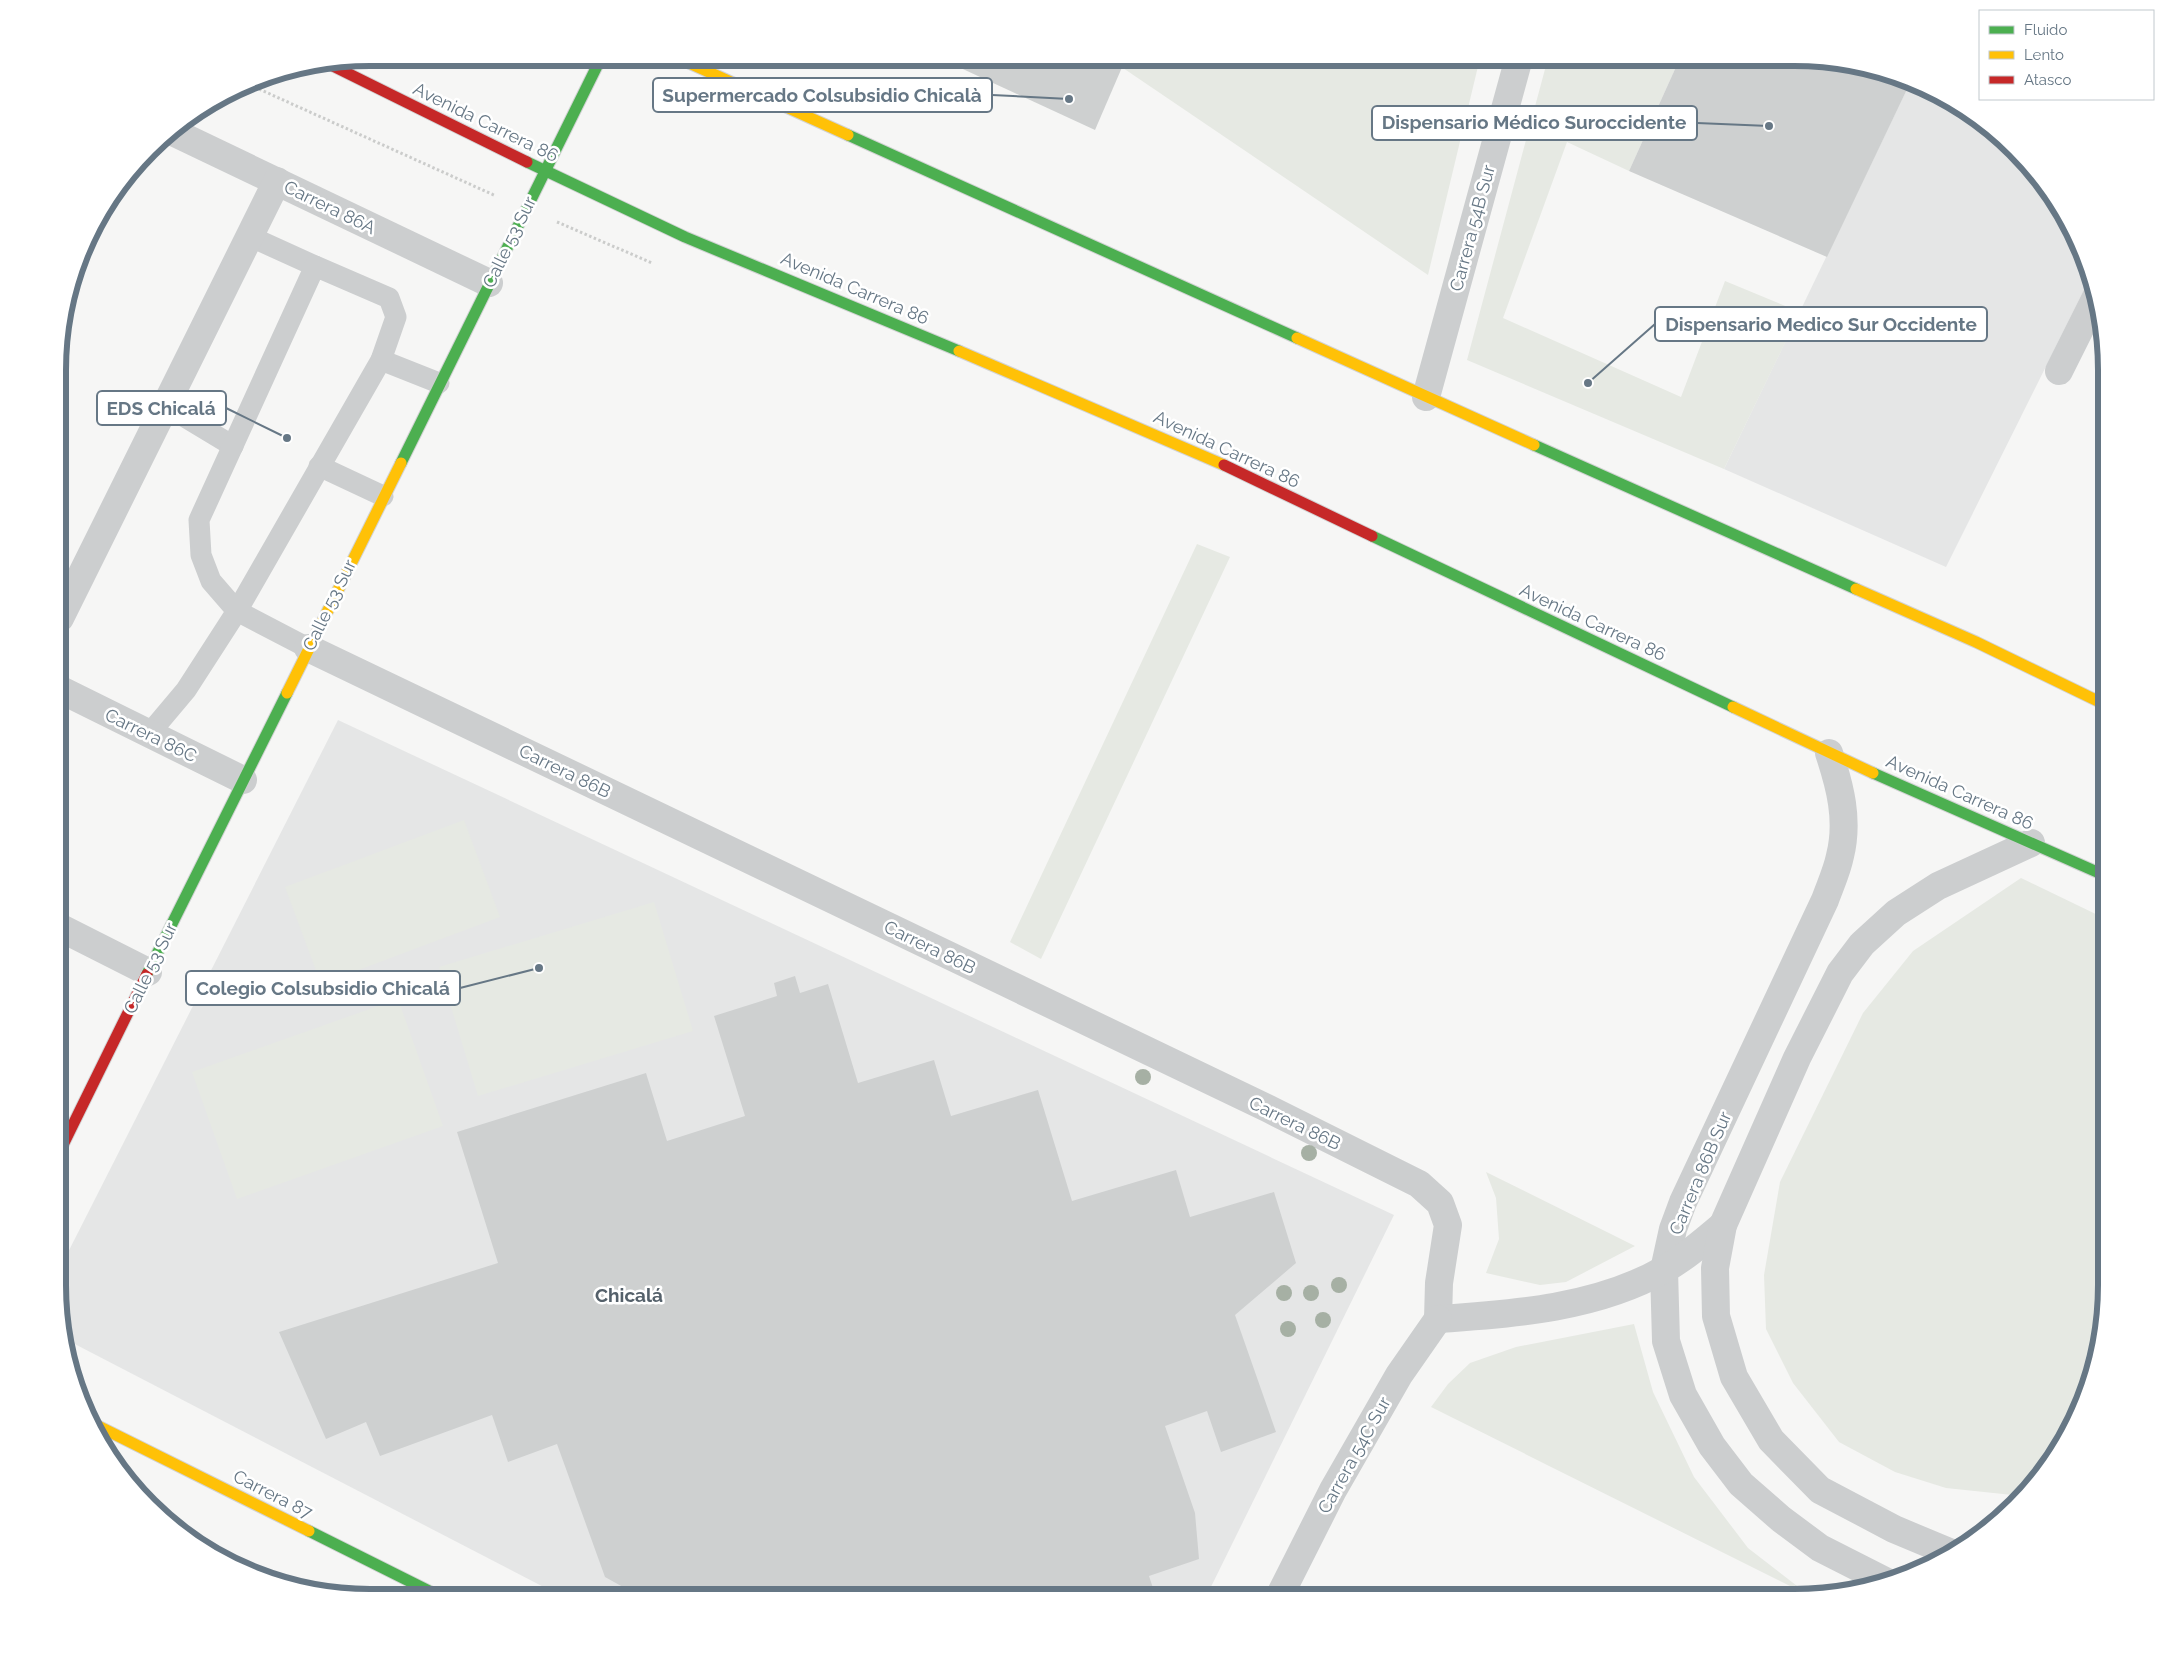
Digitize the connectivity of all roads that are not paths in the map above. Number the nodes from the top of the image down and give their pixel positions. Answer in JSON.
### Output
{"nodes":[{"id":1,"x":597,"y":66,"type":"edge"},
{"id":2,"x":696,"y":66,"type":"edge"},
{"id":3,"x":1517,"y":66,"type":"edge"},
{"id":4,"x":338,"y":68,"type":"edge"},
{"id":5,"x":179,"y":135,"type":"edge"},
{"id":6,"x":545,"y":170,"type":"junction"},
{"id":7,"x":277,"y":181,"type":"junction"},
{"id":8,"x":249,"y":236,"type":"junction"},
{"id":9,"x":315,"y":266,"type":"junction"},
{"id":10,"x":489,"y":283,"type":"junction"},
{"id":11,"x":2091,"y":307,"type":"edge"},
{"id":12,"x":380,"y":360,"type":"junction"},
{"id":13,"x":2059,"y":371,"type":"dead end"},
{"id":14,"x":440,"y":383,"type":"junction"},
{"id":15,"x":1426,"y":397,"type":"junction"},
{"id":16,"x":166,"y":405,"type":"junction"},
{"id":17,"x":233,"y":446,"type":"junction"},
{"id":18,"x":319,"y":466,"type":"junction"},
{"id":19,"x":383,"y":496,"type":"junction"},
{"id":20,"x":66,"y":606,"type":"edge"},
{"id":21,"x":236,"y":611,"type":"junction"},
{"id":22,"x":308,"y":648,"type":"junction"},
{"id":23,"x":66,"y":693,"type":"edge"},
{"id":24,"x":2098,"y":701,"type":"edge"},
{"id":25,"x":149,"y":734,"type":"junction"},
{"id":26,"x":1829,"y":753,"type":"junction"},
{"id":27,"x":243,"y":780,"type":"junction"},
{"id":28,"x":2031,"y":843,"type":"junction"},
{"id":29,"x":2098,"y":872,"type":"edge"},
{"id":30,"x":66,"y":931,"type":"edge"},
{"id":31,"x":148,"y":972,"type":"junction"},
{"id":32,"x":66,"y":1138,"type":"edge"},
{"id":33,"x":1723,"y":1226,"type":"junction"},
{"id":34,"x":1664,"y":1270,"type":"junction"},
{"id":35,"x":1438,"y":1319,"type":"junction"},
{"id":36,"x":103,"y":1428,"type":"edge"},
{"id":37,"x":1943,"y":1549,"type":"edge"},
{"id":38,"x":1877,"y":1577,"type":"edge"},
{"id":39,"x":425,"y":1589,"type":"edge"},
{"id":40,"x":1283,"y":1589,"type":"edge"}],
"edges":[{"from":1,"to":6,"type":"main road","name":"Calle 53 Sur"},
{"from":2,"to":15,"type":"main road"},
{"from":3,"to":15,"type":"street","name":"Carrera 54B Sur"},
{"from":4,"to":6,"type":"main road","name":"Avenida Carrera 86"},
{"from":5,"to":7,"type":"street","name":"Carrera 86A"},
{"from":6,"to":10,"type":"main road","name":"Calle 53 Sur"},
{"from":6,"to":26,"type":"main road","name":"Avenida Carrera 86"},
{"from":7,"to":8,"type":"street"},
{"from":7,"to":10,"type":"street","name":"Carrera 86A"},
{"from":8,"to":9,"type":"lane"},
{"from":8,"to":16,"type":"street"},
{"from":9,"to":12,"type":"lane"},
{"from":9,"to":17,"type":"lane"},
{"from":10,"to":14,"type":"main road","name":"Calle 53 Sur"},
{"from":11,"to":13,"type":"street"},
{"from":12,"to":14,"type":"lane"},
{"from":12,"to":18,"type":"lane"},
{"from":14,"to":19,"type":"main road","name":"Calle 53 Sur"},
{"from":15,"to":24,"type":"main road"},
{"from":16,"to":17,"type":"lane"},
{"from":16,"to":20,"type":"street"},
{"from":17,"to":21,"type":"lane"},
{"from":18,"to":19,"type":"lane"},
{"from":18,"to":21,"type":"lane"},
{"from":19,"to":22,"type":"main road","name":"Calle 53 Sur"},
{"from":21,"to":22,"type":"lane"},
{"from":21,"to":25,"type":"lane"},
{"from":22,"to":27,"type":"main road","name":"Calle 53 Sur"},
{"from":22,"to":35,"type":"street","name":"Carrera 86B"},
{"from":23,"to":25,"type":"street","name":"Carrera 86C"},
{"from":25,"to":27,"type":"street","name":"Carrera 86C"},
{"from":26,"to":28,"type":"main road","name":"Avenida Carrera 86"},
{"from":26,"to":34,"type":"street","name":"Carrera 86B Sur"},
{"from":27,"to":31,"type":"main road","name":"Calle 53 Sur"},
{"from":28,"to":29,"type":"main road","name":"Avenida Carrera 86"},
{"from":28,"to":33,"type":"street"},
{"from":30,"to":31,"type":"street"},
{"from":31,"to":32,"type":"main road","name":"Calle 53 Sur"},
{"from":33,"to":34,"type":"street"},
{"from":33,"to":37,"type":"street"},
{"from":34,"to":35,"type":"street"},
{"from":34,"to":38,"type":"street","name":"Carrera 86B Sur"},
{"from":35,"to":40,"type":"street","name":"Carrera 54C Sur"},
{"from":36,"to":39,"type":"main road","name":"Carrera 87"}]}
